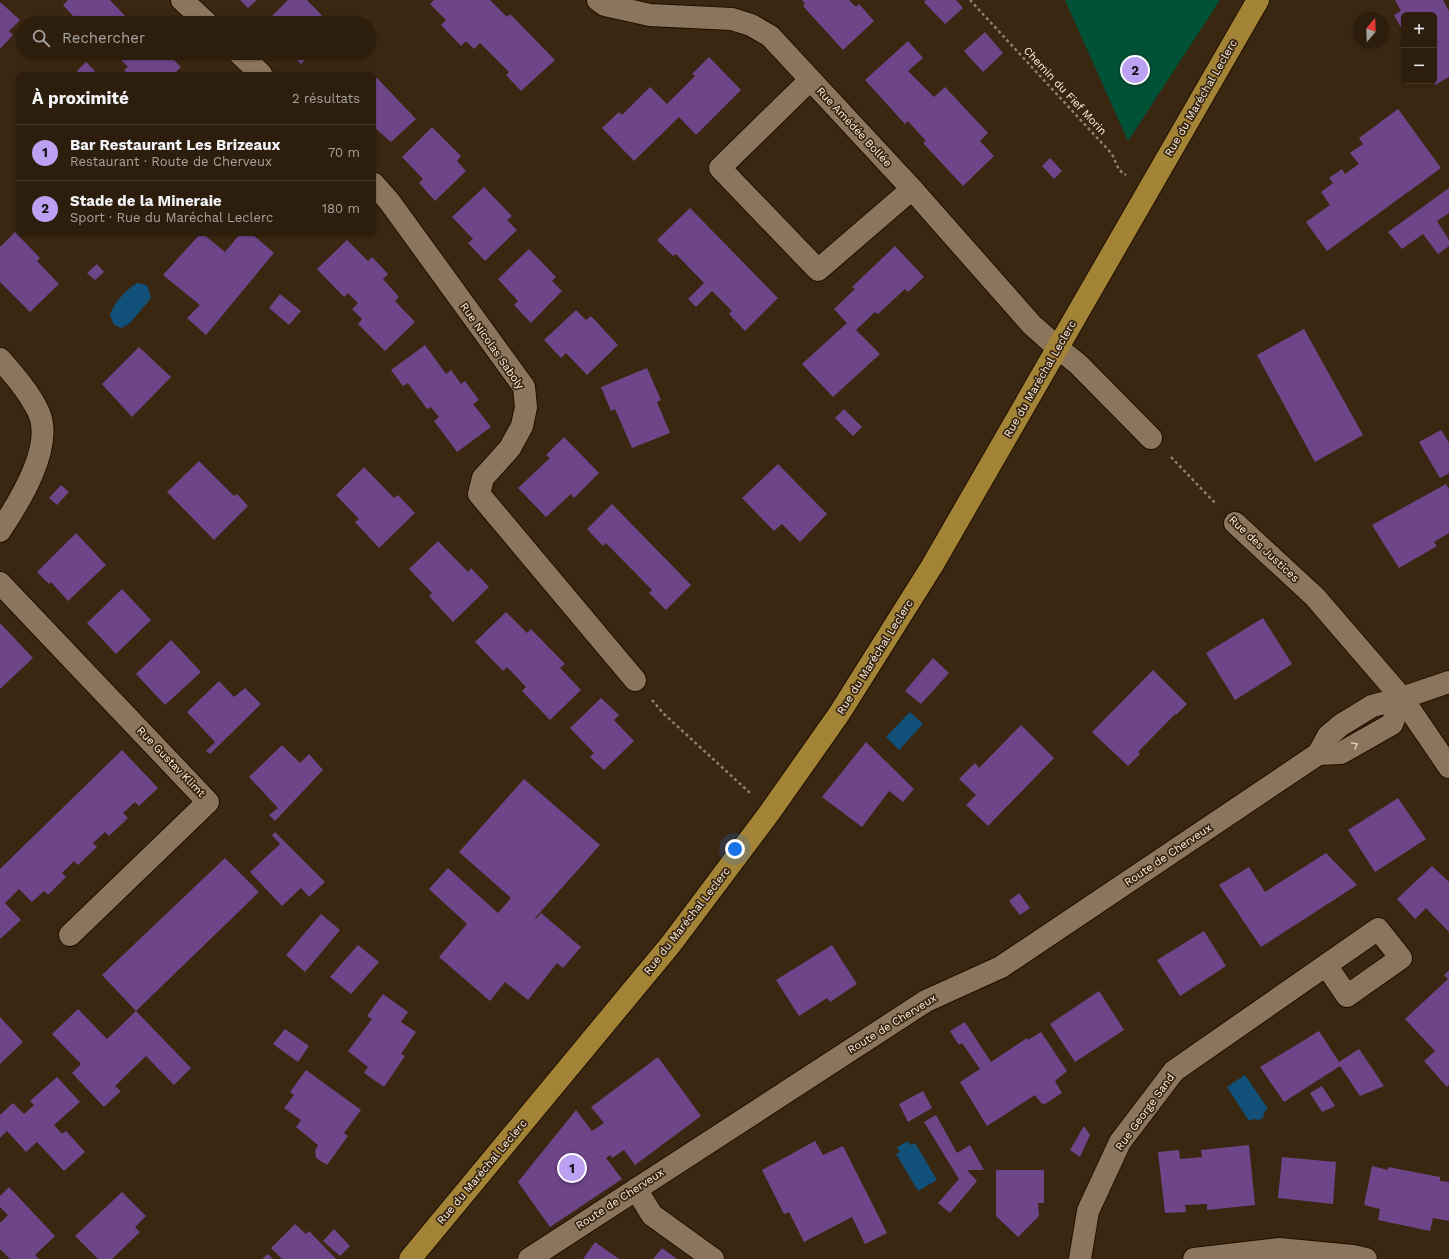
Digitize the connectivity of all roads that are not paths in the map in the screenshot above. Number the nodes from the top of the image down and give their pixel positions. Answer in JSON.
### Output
{"nodes":[{"id":1,"x":182,"y":0,"type":"edge"},
{"id":2,"x":598,"y":0,"type":"edge"},
{"id":3,"x":1258,"y":0,"type":"edge"},
{"id":4,"x":199,"y":16,"type":"edge"},
{"id":5,"x":246,"y":60,"type":"edge"},
{"id":6,"x":259,"y":72,"type":"edge"},
{"id":7,"x":810,"y":80,"type":"junction"},
{"id":8,"x":376,"y":186,"type":"edge"},
{"id":9,"x":912,"y":189,"type":"junction"},
{"id":10,"x":1058,"y":348,"type":"junction"},
{"id":11,"x":0,"y":358,"type":"edge"},
{"id":12,"x":1151,"y":438,"type":"road end"},
{"id":13,"x":1234,"y":523,"type":"road end"},
{"id":14,"x":0,"y":531,"type":"edge"},
{"id":15,"x":0,"y":583,"type":"edge"},
{"id":16,"x":635,"y":680,"type":"road end"},
{"id":17,"x":1448,"y":682,"type":"edge"},
{"id":18,"x":1402,"y":698,"type":"junction"},
{"id":19,"x":1449,"y":767,"type":"edge"},
{"id":20,"x":70,"y":934,"type":"dead end"},
{"id":21,"x":1326,"y":966,"type":"dead end"},
{"id":22,"x":636,"y":1189,"type":"junction"},
{"id":23,"x":410,"y":1259,"type":"edge"},
{"id":24,"x":529,"y":1259,"type":"edge"},
{"id":25,"x":713,"y":1259,"type":"edge"},
{"id":26,"x":1080,"y":1259,"type":"edge"},
{"id":27,"x":1194,"y":1259,"type":"edge"},
{"id":28,"x":1366,"y":1259,"type":"edge"}],
"edges":[{"from":1,"to":4,"type":"street"},
{"from":2,"to":7,"type":"street","name":"Rue Amédée Bollée"},
{"from":3,"to":10,"type":"main road","name":"Rue du Maréchal Leclerc"},
{"from":5,"to":6,"type":"street"},
{"from":7,"to":9,"type":"street","name":"Rue Amédée Bollée"},
{"from":7,"to":9,"type":"street"},
{"from":8,"to":16,"type":"street","name":"Rue Nicolas Saboly"},
{"from":9,"to":10,"type":"street","name":"Rue Amédée Bollée"},
{"from":10,"to":12,"type":"street"},
{"from":10,"to":23,"type":"main road","name":"Rue du Maréchal Leclerc"},
{"from":11,"to":14,"type":"street"},
{"from":13,"to":18,"type":"street","name":"Rue des Justices"},
{"from":15,"to":20,"type":"street","name":"Rue Gustav Klimt"},
{"from":17,"to":18,"type":"street"},
{"from":18,"to":19,"type":"street","name":"Rue des Justices"},
{"from":18,"to":22,"type":"street","name":"Route de Cherveux"},
{"from":21,"to":26,"type":"street","name":"Rue George Sand"},
{"from":22,"to":24,"type":"street","name":"Route de Cherveux"},
{"from":22,"to":25,"type":"street"},
{"from":27,"to":28,"type":"street"}]}
